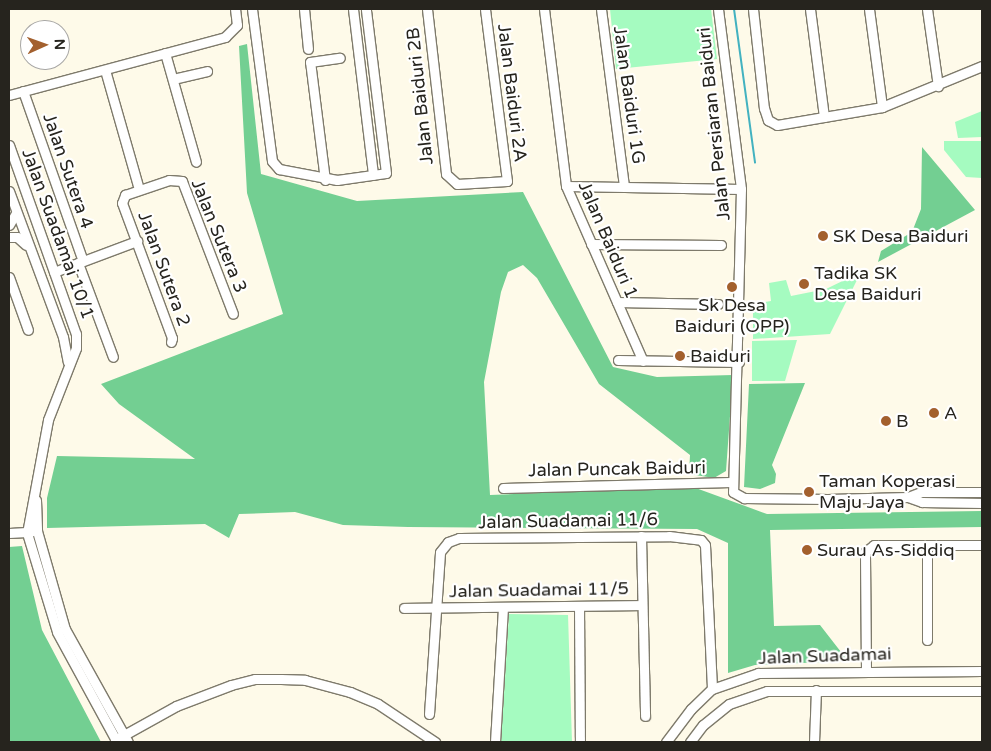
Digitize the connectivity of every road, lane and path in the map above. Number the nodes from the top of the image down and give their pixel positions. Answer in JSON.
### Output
{"nodes":[{"id":1,"x":235,"y":9,"type":"edge"},
{"id":2,"x":252,"y":9,"type":"edge"},
{"id":3,"x":304,"y":9,"type":"edge"},
{"id":4,"x":353,"y":9,"type":"edge"},
{"id":5,"x":367,"y":9,"type":"edge"},
{"id":6,"x":427,"y":9,"type":"edge"},
{"id":7,"x":485,"y":9,"type":"edge"},
{"id":8,"x":544,"y":9,"type":"edge"},
{"id":9,"x":601,"y":9,"type":"edge"},
{"id":10,"x":718,"y":9,"type":"edge"},
{"id":11,"x":752,"y":9,"type":"edge"},
{"id":12,"x":810,"y":9,"type":"edge"},
{"id":13,"x":869,"y":9,"type":"edge"},
{"id":14,"x":927,"y":9,"type":"edge"},
{"id":15,"x":308,"y":49,"type":"dead end"},
{"id":16,"x":166,"y":57,"type":"junction"},
{"id":17,"x":340,"y":58,"type":"dead end"},
{"id":18,"x":982,"y":66,"type":"edge"},
{"id":19,"x":207,"y":70,"type":"dead end"},
{"id":20,"x":106,"y":74,"type":"junction"},
{"id":21,"x":173,"y":79,"type":"junction"},
{"id":22,"x":938,"y":86,"type":"junction"},
{"id":23,"x":23,"y":91,"type":"junction"},
{"id":24,"x":9,"y":95,"type":"edge"},
{"id":25,"x":882,"y":107,"type":"junction"},
{"id":26,"x":824,"y":117,"type":"junction"},
{"id":27,"x":9,"y":145,"type":"edge"},
{"id":28,"x":196,"y":162,"type":"dead end"},
{"id":29,"x":373,"y":175,"type":"junction"},
{"id":30,"x":169,"y":180,"type":"joint"},
{"id":31,"x":325,"y":180,"type":"junction"},
{"id":32,"x":507,"y":181,"type":"joint"},
{"id":33,"x":566,"y":186,"type":"junction"},
{"id":34,"x":624,"y":186,"type":"junction"},
{"id":35,"x":139,"y":189,"type":"junction"},
{"id":36,"x":741,"y":189,"type":"junction"},
{"id":37,"x":9,"y":191,"type":"edge"},
{"id":38,"x":16,"y":213,"type":"junction"},
{"id":39,"x":9,"y":226,"type":"edge"},
{"id":40,"x":9,"y":237,"type":"edge"},
{"id":41,"x":137,"y":241,"type":"junction"},
{"id":42,"x":591,"y":244,"type":"junction"},
{"id":43,"x":721,"y":245,"type":"dead end"},
{"id":44,"x":28,"y":247,"type":"junction"},
{"id":45,"x":80,"y":264,"type":"junction"},
{"id":46,"x":54,"y":272,"type":"junction"},
{"id":47,"x":9,"y":277,"type":"edge"},
{"id":48,"x":617,"y":302,"type":"junction"},
{"id":49,"x":718,"y":304,"type":"dead end"},
{"id":50,"x":233,"y":314,"type":"dead end"},
{"id":51,"x":28,"y":330,"type":"dead end"},
{"id":52,"x":171,"y":342,"type":"dead end"},
{"id":53,"x":113,"y":357,"type":"dead end"},
{"id":54,"x":618,"y":360,"type":"dead end"},
{"id":55,"x":643,"y":361,"type":"junction"},
{"id":56,"x":68,"y":362,"type":"junction"},
{"id":57,"x":739,"y":362,"type":"junction"},
{"id":58,"x":731,"y":482,"type":"junction"},
{"id":59,"x":502,"y":488,"type":"dead end"},
{"id":60,"x":982,"y":492,"type":"edge"},
{"id":61,"x":36,"y":493,"type":"junction"},
{"id":62,"x":908,"y":496,"type":"junction"},
{"id":63,"x":982,"y":503,"type":"edge"},
{"id":64,"x":37,"y":531,"type":"junction"},
{"id":65,"x":27,"y":532,"type":"junction"},
{"id":66,"x":9,"y":533,"type":"edge"},
{"id":67,"x":641,"y":536,"type":"junction"},
{"id":68,"x":927,"y":545,"type":"junction"},
{"id":69,"x":982,"y":545,"type":"edge"},
{"id":70,"x":642,"y":605,"type":"junction"},
{"id":71,"x":579,"y":606,"type":"junction"},
{"id":72,"x":503,"y":607,"type":"junction"},
{"id":73,"x":404,"y":608,"type":"dead end"},
{"id":74,"x":436,"y":608,"type":"junction"},
{"id":75,"x":927,"y":640,"type":"dead end"},
{"id":76,"x":866,"y":670,"type":"junction"},
{"id":77,"x":982,"y":671,"type":"edge"},
{"id":78,"x":712,"y":690,"type":"junction"},
{"id":79,"x":816,"y":690,"type":"junction"},
{"id":80,"x":982,"y":691,"type":"edge"},
{"id":81,"x":429,"y":714,"type":"dead end"},
{"id":82,"x":645,"y":716,"type":"dead end"},
{"id":83,"x":115,"y":718,"type":"junction"},
{"id":84,"x":141,"y":726,"type":"junction"},
{"id":85,"x":126,"y":738,"type":"edge"},
{"id":86,"x":116,"y":741,"type":"edge"},
{"id":87,"x":665,"y":741,"type":"edge"},
{"id":88,"x":134,"y":742,"type":"edge"},
{"id":89,"x":435,"y":742,"type":"edge"},
{"id":90,"x":495,"y":742,"type":"edge"},
{"id":91,"x":580,"y":742,"type":"edge"},
{"id":92,"x":690,"y":742,"type":"edge"},
{"id":93,"x":814,"y":742,"type":"edge"}],
"edges":[{"from":1,"to":16,"type":"street"},
{"from":2,"to":31,"type":"street"},
{"from":3,"to":15,"type":"street"},
{"from":4,"to":5,"type":"street"},
{"from":4,"to":29,"type":"street"},
{"from":5,"to":29,"type":"street"},
{"from":6,"to":32,"type":"street","name":"Jalan Baiduri 2B"},
{"from":7,"to":32,"type":"street","name":"Jalan Baiduri 2A"},
{"from":8,"to":33,"type":"street","name":"Jalan Baiduri 1"},
{"from":9,"to":34,"type":"street","name":"Jalan Baiduri 1G"},
{"from":10,"to":36,"type":"street","name":"Jalan Persiaran Baiduri"},
{"from":11,"to":26,"type":"street"},
{"from":12,"to":26,"type":"street"},
{"from":13,"to":25,"type":"street"},
{"from":14,"to":22,"type":"street"},
{"from":16,"to":20,"type":"street"},
{"from":16,"to":21,"type":"street"},
{"from":17,"to":31,"type":"street"},
{"from":18,"to":22,"type":"street"},
{"from":19,"to":21,"type":"street"},
{"from":20,"to":23,"type":"street"},
{"from":20,"to":35,"type":"street"},
{"from":21,"to":28,"type":"street"},
{"from":22,"to":25,"type":"street"},
{"from":23,"to":24,"type":"street"},
{"from":23,"to":45,"type":"street","name":"Jalan Sutera 4"},
{"from":25,"to":26,"type":"street"},
{"from":27,"to":46,"type":"street","name":"Jalan Suadamai 10/1"},
{"from":29,"to":31,"type":"street"},
{"from":30,"to":35,"type":"street","name":"Jalan Sutera 2"},
{"from":30,"to":50,"type":"street","name":"Jalan Sutera 3"},
{"from":33,"to":34,"type":"street"},
{"from":33,"to":42,"type":"street","name":"Jalan Baiduri 1"},
{"from":34,"to":36,"type":"street"},
{"from":35,"to":41,"type":"street","name":"Jalan Sutera 2"},
{"from":36,"to":57,"type":"street","name":"Jalan Persiaran Baiduri"},
{"from":37,"to":38,"type":"street","name":"Jalan Suadamai 10/1"},
{"from":38,"to":39,"type":"street"},
{"from":38,"to":44,"type":"street","name":"Jalan Suadamai 10/1"},
{"from":40,"to":44,"type":"street"},
{"from":41,"to":45,"type":"street"},
{"from":41,"to":52,"type":"street","name":"Jalan Sutera 2"},
{"from":42,"to":43,"type":"street"},
{"from":42,"to":48,"type":"street","name":"Jalan Baiduri 1"},
{"from":44,"to":56,"type":"street","name":"Jalan Suadamai 10/1"},
{"from":45,"to":46,"type":"street"},
{"from":45,"to":53,"type":"street","name":"Jalan Sutera 4"},
{"from":46,"to":56,"type":"street","name":"Jalan Suadamai 10/1"},
{"from":47,"to":51,"type":"street"},
{"from":48,"to":49,"type":"street"},
{"from":48,"to":55,"type":"street","name":"Jalan Baiduri 1"},
{"from":54,"to":55,"type":"street"},
{"from":55,"to":57,"type":"street"},
{"from":56,"to":61,"type":"street","name":"Jalan Suadamai 10/1"},
{"from":57,"to":58,"type":"street","name":"Jalan Persiaran Baiduri"},
{"from":58,"to":59,"type":"street","name":"Jalan Puncak Baiduri"},
{"from":58,"to":62,"type":"street"},
{"from":60,"to":62,"type":"street"},
{"from":61,"to":64,"type":"street","name":"Jalan Suadamai 10/1"},
{"from":61,"to":65,"type":"street","name":"Jalan Suadamai 10/1"},
{"from":62,"to":63,"type":"street"},
{"from":64,"to":65,"type":"street"},
{"from":64,"to":83,"type":"street","name":"Jalan Suadamai 10/1"},
{"from":65,"to":66,"type":"street"},
{"from":65,"to":86,"type":"street"},
{"from":67,"to":70,"type":"street"},
{"from":67,"to":74,"type":"street","name":"Jalan Suadamai 11/6"},
{"from":67,"to":78,"type":"street","name":"Jalan Suadamai 11/6"},
{"from":68,"to":69,"type":"street"},
{"from":68,"to":75,"type":"street"},
{"from":68,"to":76,"type":"street"},
{"from":70,"to":71,"type":"street","name":"Jalan Suadamai 11/5"},
{"from":70,"to":82,"type":"street"},
{"from":71,"to":72,"type":"street","name":"Jalan Suadamai 11/5"},
{"from":71,"to":91,"type":"street"},
{"from":72,"to":74,"type":"street","name":"Jalan Suadamai 11/5"},
{"from":72,"to":90,"type":"street"},
{"from":73,"to":74,"type":"street","name":"Jalan Suadamai 11/5"},
{"from":74,"to":81,"type":"street"},
{"from":76,"to":77,"type":"street","name":"Jalan Suadamai"},
{"from":76,"to":78,"type":"street","name":"Jalan Suadamai"},
{"from":78,"to":87,"type":"street","name":"Jalan Suadamai"},
{"from":79,"to":80,"type":"street"},
{"from":79,"to":92,"type":"street"},
{"from":79,"to":93,"type":"street"},
{"from":83,"to":84,"type":"street"},
{"from":83,"to":85,"type":"street","name":"Jalan Suadamai 10/1"},
{"from":84,"to":85,"type":"street"},
{"from":84,"to":88,"type":"street"},
{"from":84,"to":89,"type":"street"},
{"from":85,"to":86,"type":"street"}]}
